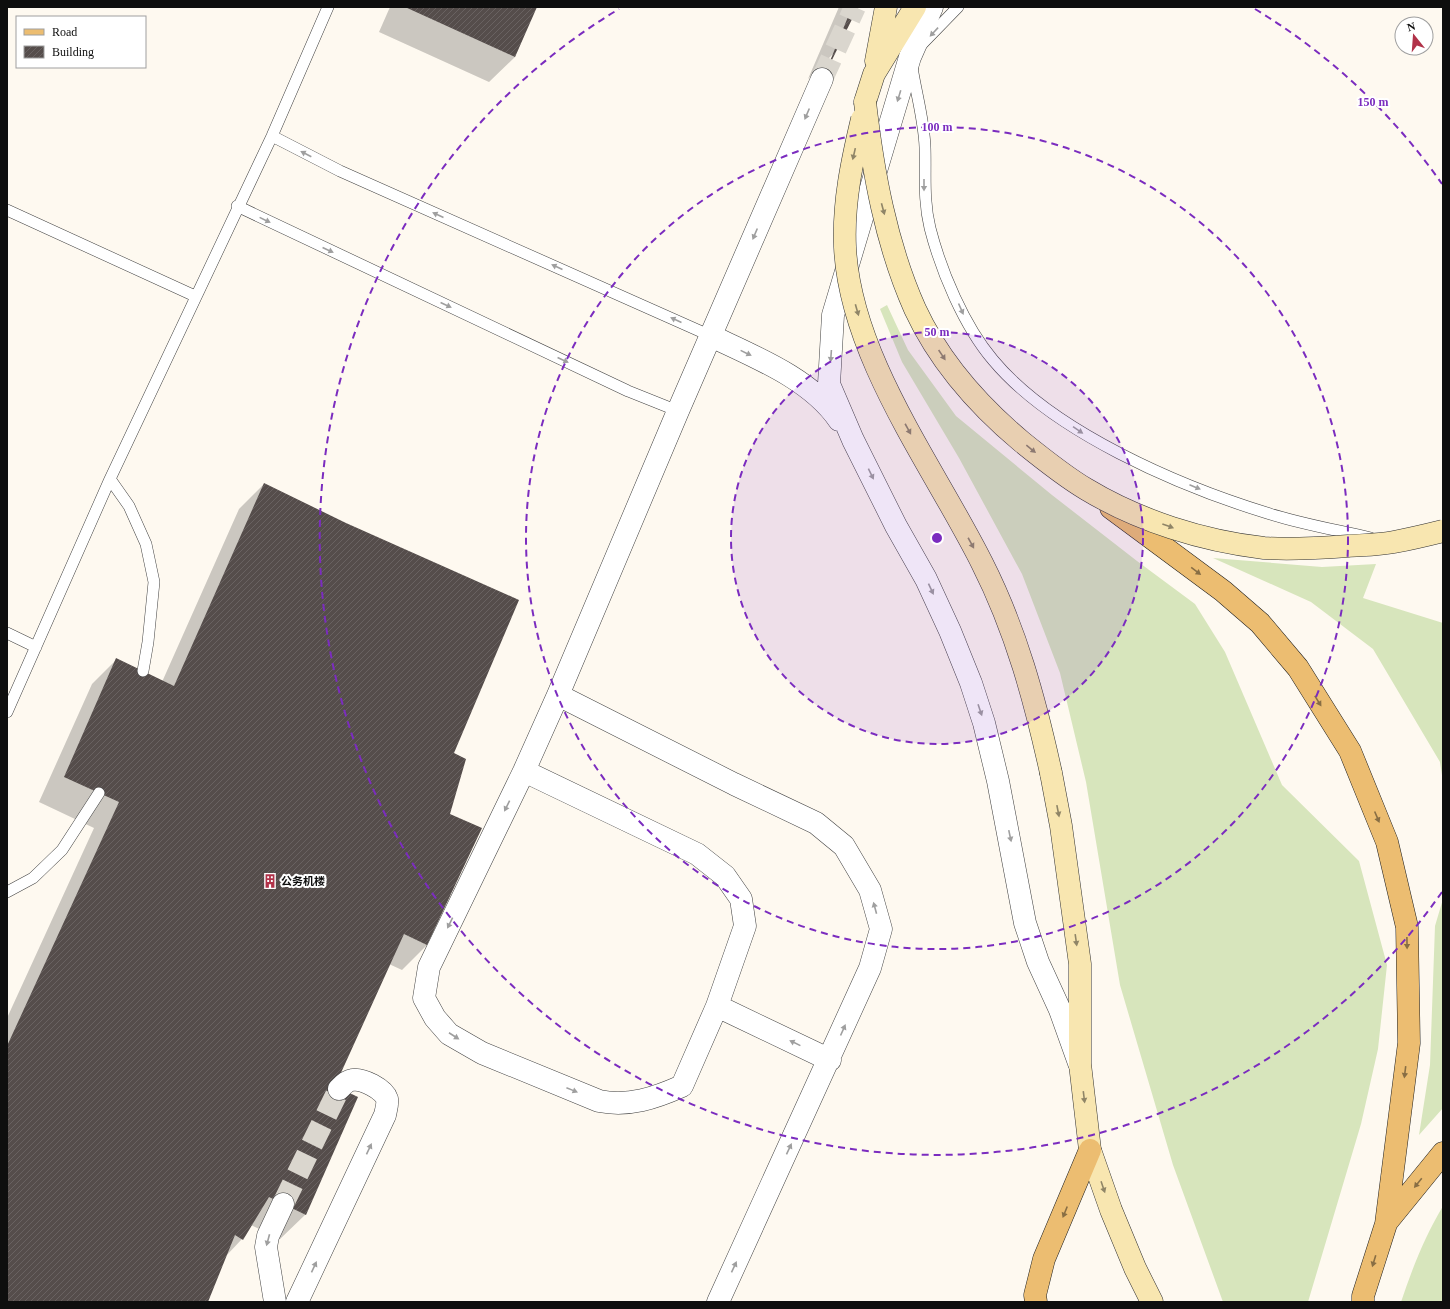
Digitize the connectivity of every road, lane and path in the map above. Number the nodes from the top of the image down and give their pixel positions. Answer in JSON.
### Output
{"nodes":[{"id":1,"x":328,"y":7,"type":"edge"},
{"id":2,"x":886,"y":7,"type":"edge"},
{"id":3,"x":915,"y":7,"type":"edge"},
{"id":4,"x":932,"y":7,"type":"edge"},
{"id":5,"x":958,"y":7,"type":"edge"},
{"id":6,"x":910,"y":57,"type":"junction"},
{"id":7,"x":874,"y":74,"type":"junction"},
{"id":8,"x":822,"y":79,"type":"tunnel mouth"},
{"id":9,"x":865,"y":102,"type":"junction"},
{"id":10,"x":272,"y":136,"type":"junction"},
{"id":11,"x":237,"y":206,"type":"junction"},
{"id":12,"x":7,"y":210,"type":"edge"},
{"id":13,"x":195,"y":296,"type":"junction"},
{"id":14,"x":711,"y":336,"type":"junction"},
{"id":15,"x":678,"y":411,"type":"junction"},
{"id":16,"x":853,"y":440,"type":"junction"},
{"id":17,"x":110,"y":479,"type":"junction"},
{"id":18,"x":1086,"y":489,"type":"junction"},
{"id":19,"x":1443,"y":531,"type":"edge"},
{"id":20,"x":1392,"y":543,"type":"junction"},
{"id":21,"x":7,"y":633,"type":"edge"},
{"id":22,"x":36,"y":646,"type":"junction"},
{"id":23,"x":143,"y":671,"type":"dead end"},
{"id":24,"x":558,"y":695,"type":"junction"},
{"id":25,"x":7,"y":712,"type":"edge"},
{"id":26,"x":524,"y":770,"type":"junction"},
{"id":27,"x":99,"y":793,"type":"dead end"},
{"id":28,"x":7,"y":892,"type":"edge"},
{"id":29,"x":717,"y":1006,"type":"junction"},
{"id":30,"x":830,"y":1060,"type":"junction"},
{"id":31,"x":1080,"y":1064,"type":"junction"},
{"id":32,"x":339,"y":1089,"type":"tunnel mouth"},
{"id":33,"x":1090,"y":1150,"type":"junction"},
{"id":34,"x":1443,"y":1153,"type":"edge"},
{"id":35,"x":283,"y":1204,"type":"tunnel mouth"},
{"id":36,"x":1386,"y":1224,"type":"junction"},
{"id":37,"x":1035,"y":1300,"type":"edge"},
{"id":38,"x":275,"y":1302,"type":"edge"},
{"id":39,"x":297,"y":1302,"type":"edge"},
{"id":40,"x":718,"y":1302,"type":"edge"},
{"id":41,"x":1152,"y":1302,"type":"edge"},
{"id":42,"x":1363,"y":1302,"type":"edge"}],
"edges":[{"from":1,"to":10,"type":"lane"},
{"from":2,"to":7,"type":"main road"},
{"from":3,"to":7,"type":"main road"},
{"from":4,"to":6,"type":"street"},
{"from":5,"to":6,"type":"lane","one_way":true},
{"from":6,"to":16,"type":"street","one_way":true},
{"from":6,"to":20,"type":"lane","one_way":true},
{"from":7,"to":9,"type":"main road"},
{"from":8,"to":14,"type":"street","one_way":true},
{"from":9,"to":18,"type":"main road","one_way":true,"bridge":true},
{"from":9,"to":31,"type":"main road","one_way":true,"bridge":true},
{"from":10,"to":11,"type":"lane"},
{"from":14,"to":10,"type":"lane","one_way":true},
{"from":11,"to":13,"type":"lane"},
{"from":11,"to":15,"type":"lane","one_way":true},
{"from":12,"to":13,"type":"lane"},
{"from":13,"to":17,"type":"lane"},
{"from":14,"to":15,"type":"street"},
{"from":14,"to":16,"type":"street","one_way":true},
{"from":15,"to":24,"type":"street"},
{"from":16,"to":31,"type":"street","one_way":true},
{"from":17,"to":22,"type":"lane"},
{"from":17,"to":23,"type":"lane"},
{"from":18,"to":20,"type":"main road","one_way":true,"bridge":true},
{"from":18,"to":36,"type":"main road","one_way":true,"bridge":true},
{"from":19,"to":20,"type":"main road","bridge":true},
{"from":21,"to":22,"type":"lane"},
{"from":22,"to":25,"type":"lane"},
{"from":24,"to":26,"type":"street"},
{"from":30,"to":24,"type":"street","one_way":true},
{"from":26,"to":29,"type":"street"},
{"from":26,"to":29,"type":"street","one_way":true},
{"from":27,"to":28,"type":"lane"},
{"from":30,"to":29,"type":"street","one_way":true},
{"from":40,"to":30,"type":"street","one_way":true},
{"from":31,"to":33,"type":"main road","one_way":true},
{"from":39,"to":32,"type":"street","one_way":true},
{"from":33,"to":37,"type":"main road","one_way":true},
{"from":33,"to":41,"type":"main road","one_way":true},
{"from":34,"to":36,"type":"main road","one_way":true},
{"from":35,"to":38,"type":"street","one_way":true},
{"from":36,"to":42,"type":"main road","one_way":true}]}
